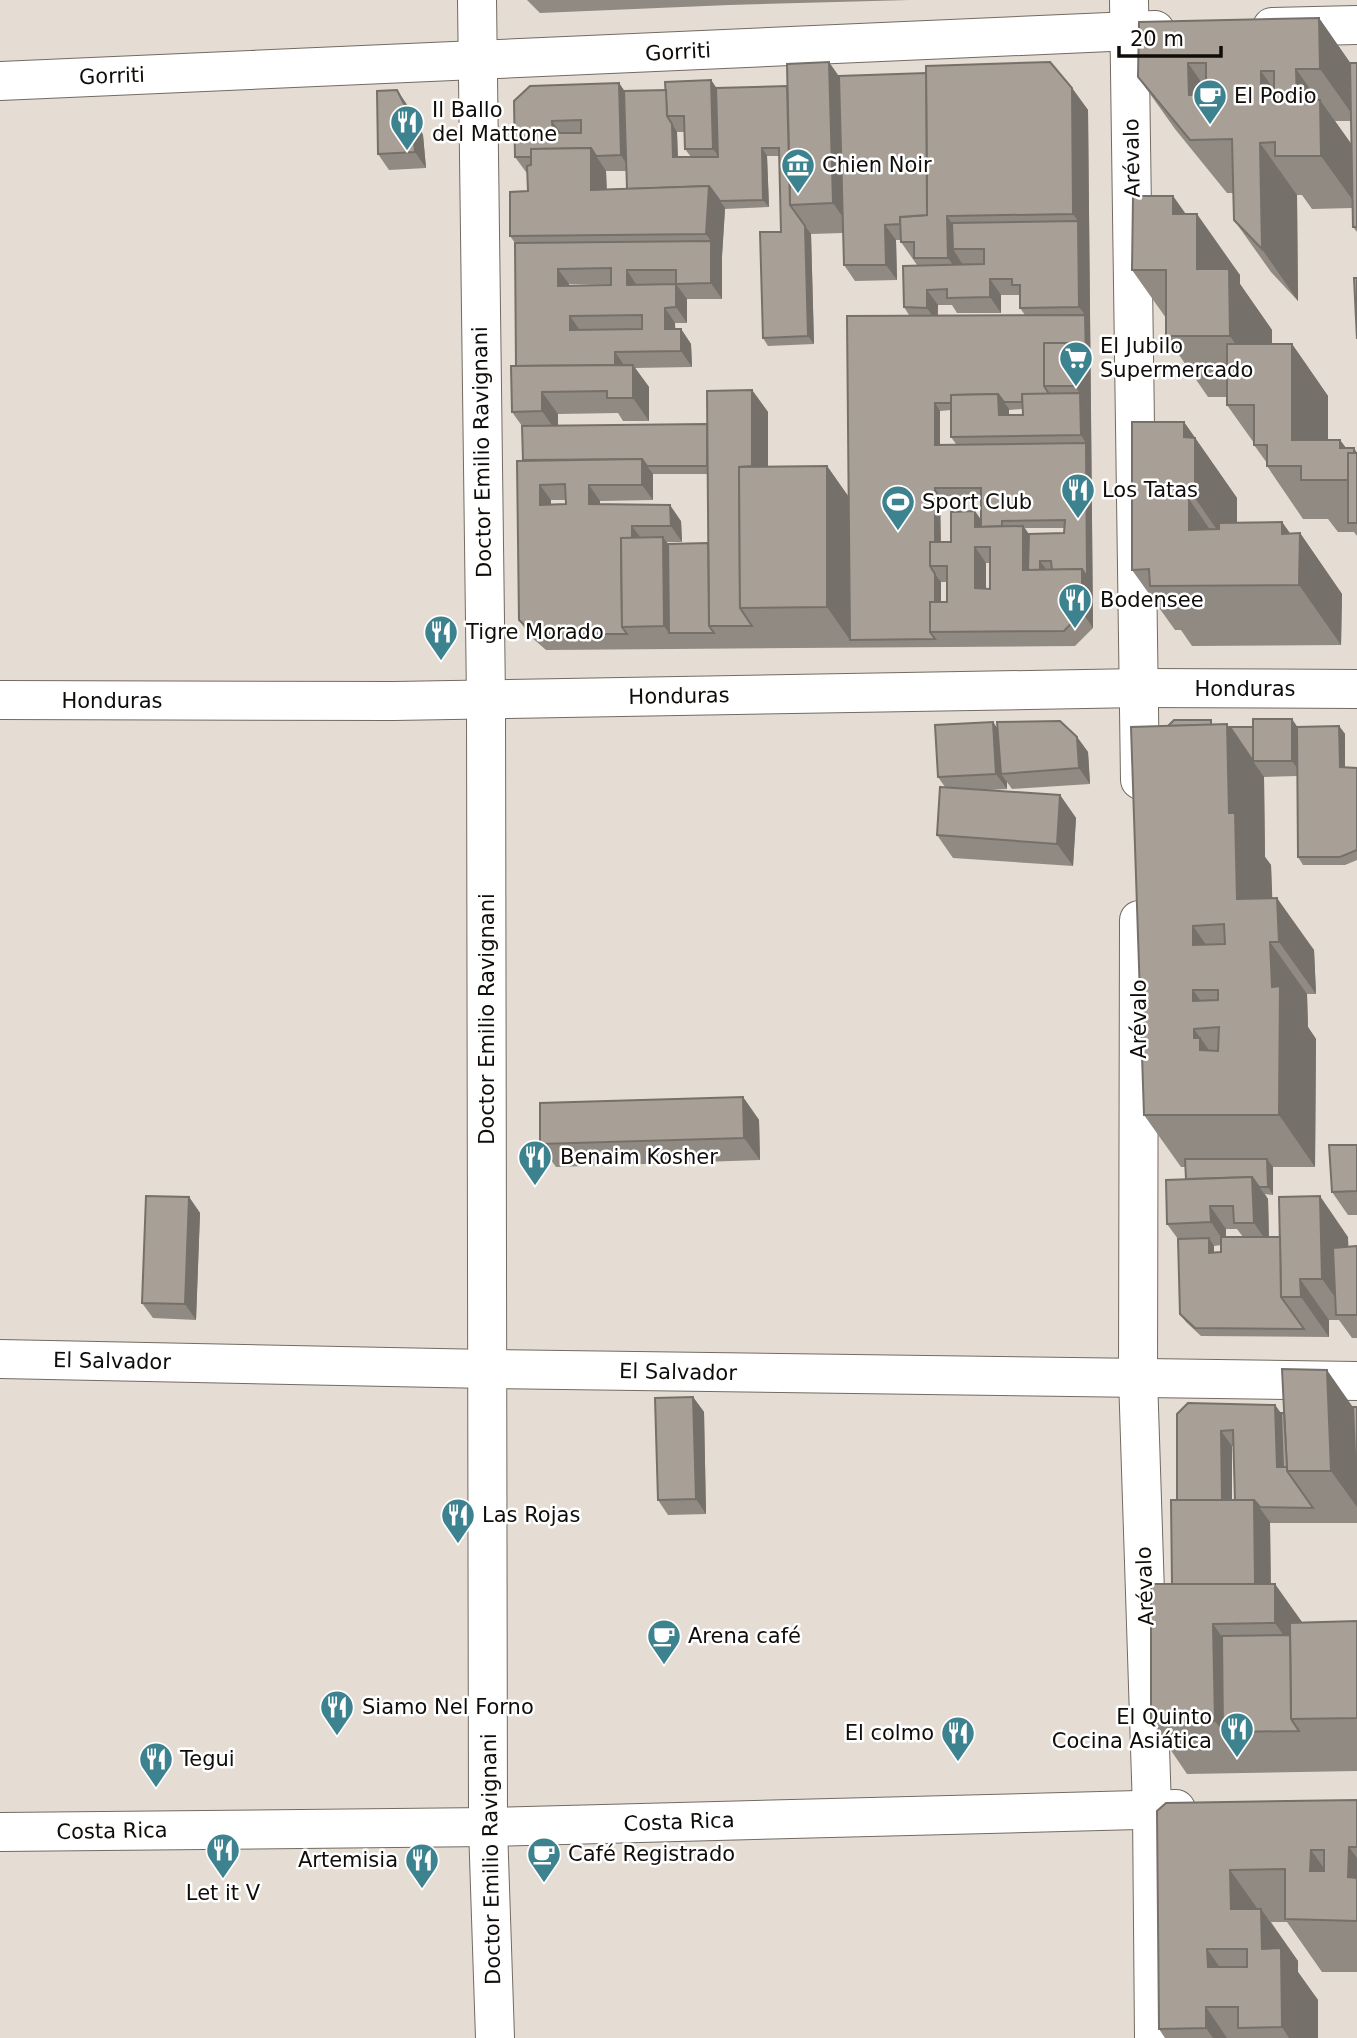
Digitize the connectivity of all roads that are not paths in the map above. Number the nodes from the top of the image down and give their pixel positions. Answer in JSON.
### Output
{"nodes":[{"id":1,"x":477,"y":0,"type":"edge"},
{"id":2,"x":1129,"y":15,"type":"edge"},
{"id":3,"x":1357,"y":25,"type":"edge"},
{"id":4,"x":1237,"y":28,"type":"edge"},
{"id":5,"x":1183,"y":30,"type":"edge"},
{"id":6,"x":477,"y":61,"type":"junction"},
{"id":7,"x":0,"y":81,"type":"edge"},
{"id":8,"x":1140,"y":688,"type":"junction"},
{"id":9,"x":1357,"y":690,"type":"edge"},
{"id":10,"x":486,"y":699,"type":"junction"},
{"id":11,"x":0,"y":701,"type":"edge"},
{"id":12,"x":1140,"y":814,"type":"edge"},
{"id":13,"x":1140,"y":884,"type":"edge"},
{"id":14,"x":0,"y":1359,"type":"edge"},
{"id":15,"x":488,"y":1369,"type":"junction"},
{"id":16,"x":1138,"y":1377,"type":"junction"},
{"id":17,"x":1357,"y":1381,"type":"edge"},
{"id":18,"x":1152,"y":1809,"type":"junction"},
{"id":19,"x":1207,"y":1809,"type":"edge"},
{"id":20,"x":488,"y":1827,"type":"junction"},
{"id":21,"x":0,"y":1832,"type":"edge"},
{"id":22,"x":495,"y":2038,"type":"edge"},
{"id":23,"x":1154,"y":2038,"type":"edge"}],
"edges":[{"from":1,"to":6,"type":"street","name":"Doctor Emilio Ravignani"},
{"from":2,"to":5,"type":"street","name":"Gorriti"},
{"from":2,"to":6,"type":"street","name":"Gorriti"},
{"from":2,"to":8,"type":"street","name":"Arévalo"},
{"from":3,"to":4,"type":"street"},
{"from":6,"to":7,"type":"street","name":"Gorriti"},
{"from":6,"to":10,"type":"street","name":"Doctor Emilio Ravignani"},
{"from":8,"to":9,"type":"street","name":"Honduras"},
{"from":8,"to":10,"type":"street","name":"Honduras"},
{"from":8,"to":12,"type":"street","name":"Arévalo"},
{"from":10,"to":11,"type":"street","name":"Honduras"},
{"from":10,"to":15,"type":"street","name":"Doctor Emilio Ravignani"},
{"from":13,"to":16,"type":"street","name":"Arévalo"},
{"from":14,"to":15,"type":"street","name":"El Salvador"},
{"from":15,"to":16,"type":"street","name":"El Salvador"},
{"from":15,"to":20,"type":"street","name":"Doctor Emilio Ravignani"},
{"from":16,"to":17,"type":"street","name":"El Salvador"},
{"from":16,"to":18,"type":"street","name":"Arévalo"},
{"from":18,"to":19,"type":"street","name":"Costa Rica"},
{"from":18,"to":20,"type":"street","name":"Costa Rica"},
{"from":18,"to":23,"type":"street","name":"Arévalo"},
{"from":20,"to":21,"type":"street","name":"Costa Rica"},
{"from":20,"to":22,"type":"street","name":"Doctor Emilio Ravignani"}]}
